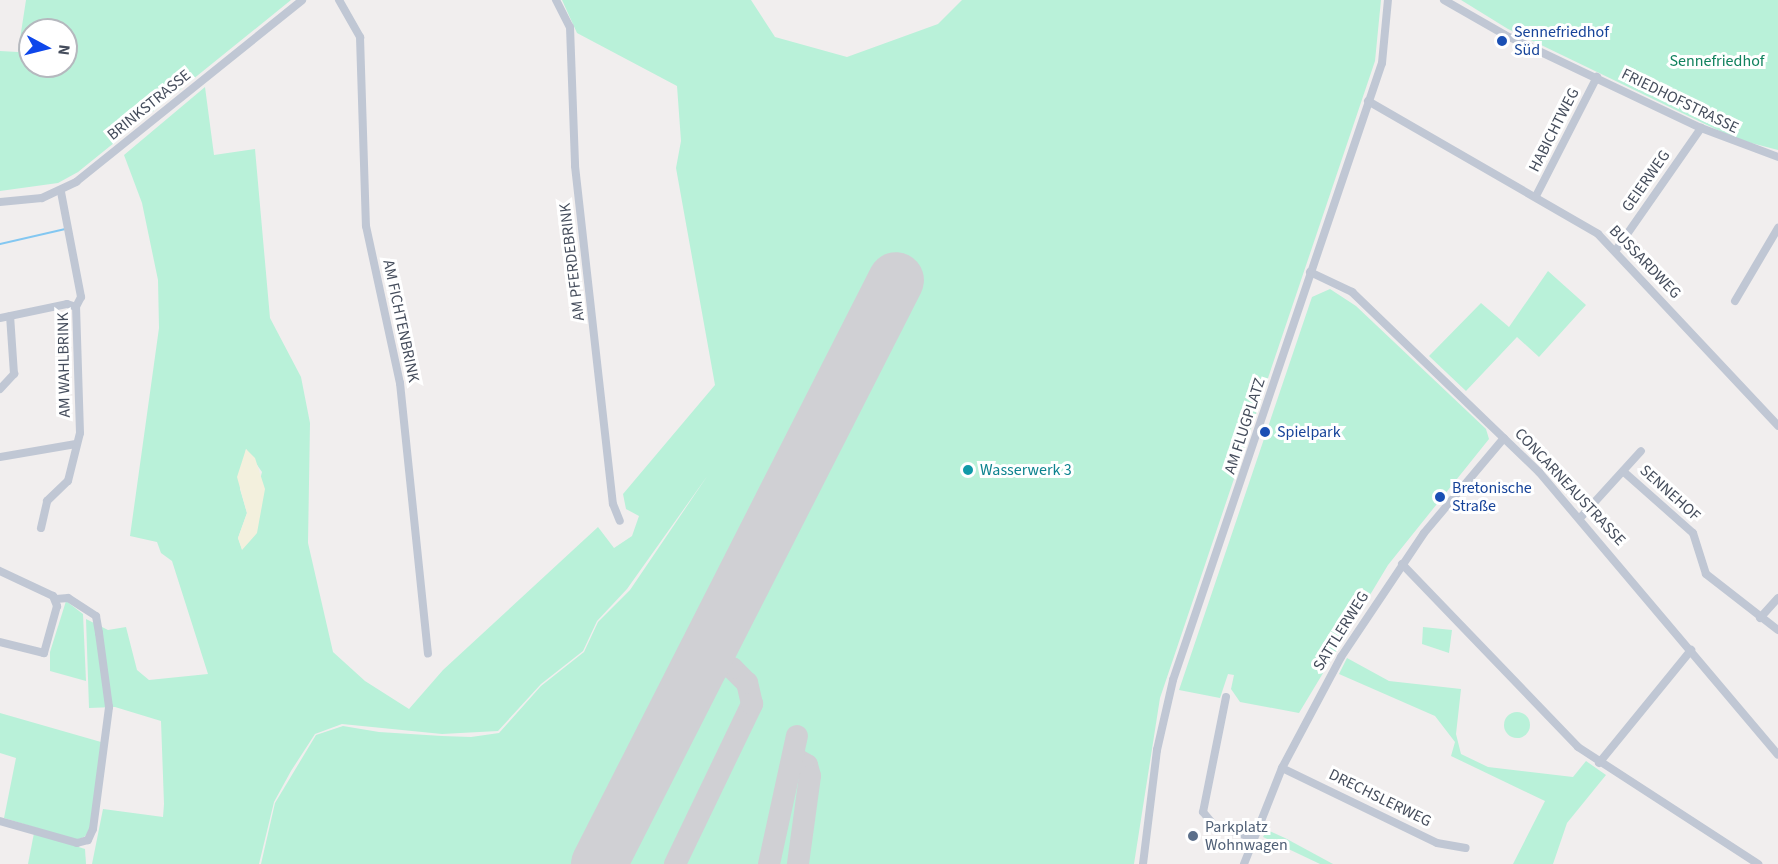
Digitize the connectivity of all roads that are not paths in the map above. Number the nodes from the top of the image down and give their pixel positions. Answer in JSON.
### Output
{"nodes":[{"id":1,"x":302,"y":0,"type":"edge"},
{"id":2,"x":339,"y":0,"type":"edge"},
{"id":3,"x":556,"y":0,"type":"edge"},
{"id":4,"x":1388,"y":0,"type":"edge"},
{"id":5,"x":1444,"y":0,"type":"edge"},
{"id":6,"x":1597,"y":77,"type":"junction"},
{"id":7,"x":1368,"y":102,"type":"junction"},
{"id":8,"x":1701,"y":128,"type":"junction"},
{"id":9,"x":1778,"y":157,"type":"edge"},
{"id":10,"x":61,"y":192,"type":"junction"},
{"id":11,"x":1536,"y":196,"type":"junction"},
{"id":12,"x":0,"y":202,"type":"edge"},
{"id":13,"x":1778,"y":228,"type":"edge"},
{"id":14,"x":1616,"y":250,"type":"junction"},
{"id":15,"x":1310,"y":272,"type":"junction"},
{"id":16,"x":1735,"y":301,"type":"dead end"},
{"id":17,"x":76,"y":307,"type":"junction"},
{"id":18,"x":10,"y":316,"type":"junction"},
{"id":19,"x":0,"y":318,"type":"edge"},
{"id":20,"x":0,"y":389,"type":"edge"},
{"id":21,"x":1778,"y":426,"type":"edge"},
{"id":22,"x":1504,"y":438,"type":"junction"},
{"id":23,"x":76,"y":444,"type":"junction"},
{"id":24,"x":1641,"y":451,"type":"dead end"},
{"id":25,"x":0,"y":457,"type":"edge"},
{"id":26,"x":1623,"y":472,"type":"junction"},
{"id":27,"x":1581,"y":517,"type":"junction"},
{"id":28,"x":620,"y":521,"type":"dead end"},
{"id":29,"x":41,"y":528,"type":"dead end"},
{"id":30,"x":1402,"y":564,"type":"junction"},
{"id":31,"x":0,"y":571,"type":"edge"},
{"id":32,"x":1778,"y":598,"type":"edge"},
{"id":33,"x":57,"y":599,"type":"junction"},
{"id":34,"x":1760,"y":618,"type":"junction"},
{"id":35,"x":1778,"y":630,"type":"edge"},
{"id":36,"x":0,"y":642,"type":"edge"},
{"id":37,"x":1691,"y":650,"type":"junction"},
{"id":38,"x":428,"y":654,"type":"dead end"},
{"id":39,"x":1226,"y":697,"type":"dead end"},
{"id":40,"x":1778,"y":755,"type":"edge"},
{"id":41,"x":1599,"y":763,"type":"junction"},
{"id":42,"x":1282,"y":768,"type":"junction"},
{"id":43,"x":0,"y":821,"type":"edge"},
{"id":44,"x":1253,"y":838,"type":"junction"},
{"id":45,"x":1466,"y":848,"type":"dead end"},
{"id":46,"x":1143,"y":864,"type":"edge"},
{"id":47,"x":1244,"y":864,"type":"edge"},
{"id":48,"x":1758,"y":864,"type":"edge"}],
"edges":[{"from":1,"to":10,"type":"street","name":"BRINKSTRASSE"},
{"from":2,"to":38,"type":"street","name":"AM FICHTENBRINK"},
{"from":3,"to":28,"type":"street","name":"AM PFERDEBRINK"},
{"from":4,"to":7,"type":"street","name":"AM FLUGPLATZ"},
{"from":5,"to":6,"type":"street","name":"FRIEDHOFSTRASSE"},
{"from":6,"to":8,"type":"street","name":"FRIEDHOFSTRASSE"},
{"from":6,"to":11,"type":"street","name":"HABICHTWEG"},
{"from":7,"to":11,"type":"street","name":"BUSSARDWEG"},
{"from":7,"to":15,"type":"street","name":"AM FLUGPLATZ"},
{"from":8,"to":9,"type":"street","name":"FRIEDHOFSTRASSE"},
{"from":8,"to":14,"type":"street","name":"GEIERWEG"},
{"from":10,"to":12,"type":"street","name":"BRINKSTRASSE"},
{"from":10,"to":17,"type":"street","name":"AM WAHLBRINK"},
{"from":11,"to":14,"type":"street","name":"BUSSARDWEG"},
{"from":13,"to":16,"type":"street"},
{"from":14,"to":21,"type":"street","name":"BUSSARDWEG"},
{"from":15,"to":22,"type":"street","name":"CONCARNEAUSTRASSE"},
{"from":15,"to":46,"type":"street","name":"AM FLUGPLATZ"},
{"from":17,"to":18,"type":"street"},
{"from":17,"to":23,"type":"street","name":"AM WAHLBRINK"},
{"from":18,"to":19,"type":"street"},
{"from":18,"to":20,"type":"street"},
{"from":22,"to":27,"type":"street","name":"CONCARNEAUSTRASSE"},
{"from":22,"to":30,"type":"street","name":"SATTLERWEG"},
{"from":23,"to":25,"type":"street"},
{"from":23,"to":29,"type":"street","name":"AM WAHLBRINK"},
{"from":24,"to":26,"type":"street","name":"SENNEHOF"},
{"from":26,"to":27,"type":"street","name":"SENNEHOF"},
{"from":26,"to":34,"type":"street","name":"SENNEHOF"},
{"from":27,"to":37,"type":"street","name":"CONCARNEAUSTRASSE"},
{"from":30,"to":41,"type":"street"},
{"from":30,"to":42,"type":"street","name":"SATTLERWEG"},
{"from":31,"to":33,"type":"street"},
{"from":32,"to":34,"type":"street"},
{"from":33,"to":36,"type":"street"},
{"from":33,"to":43,"type":"street"},
{"from":34,"to":35,"type":"street","name":"SENNEHOF"},
{"from":37,"to":40,"type":"street","name":"CONCARNEAUSTRASSE"},
{"from":37,"to":41,"type":"street"},
{"from":39,"to":44,"type":"street"},
{"from":41,"to":48,"type":"street"},
{"from":42,"to":44,"type":"street","name":"SATTLERWEG"},
{"from":42,"to":45,"type":"street","name":"DRECHSLERWEG"},
{"from":44,"to":47,"type":"street","name":"SATTLERWEG"}]}
